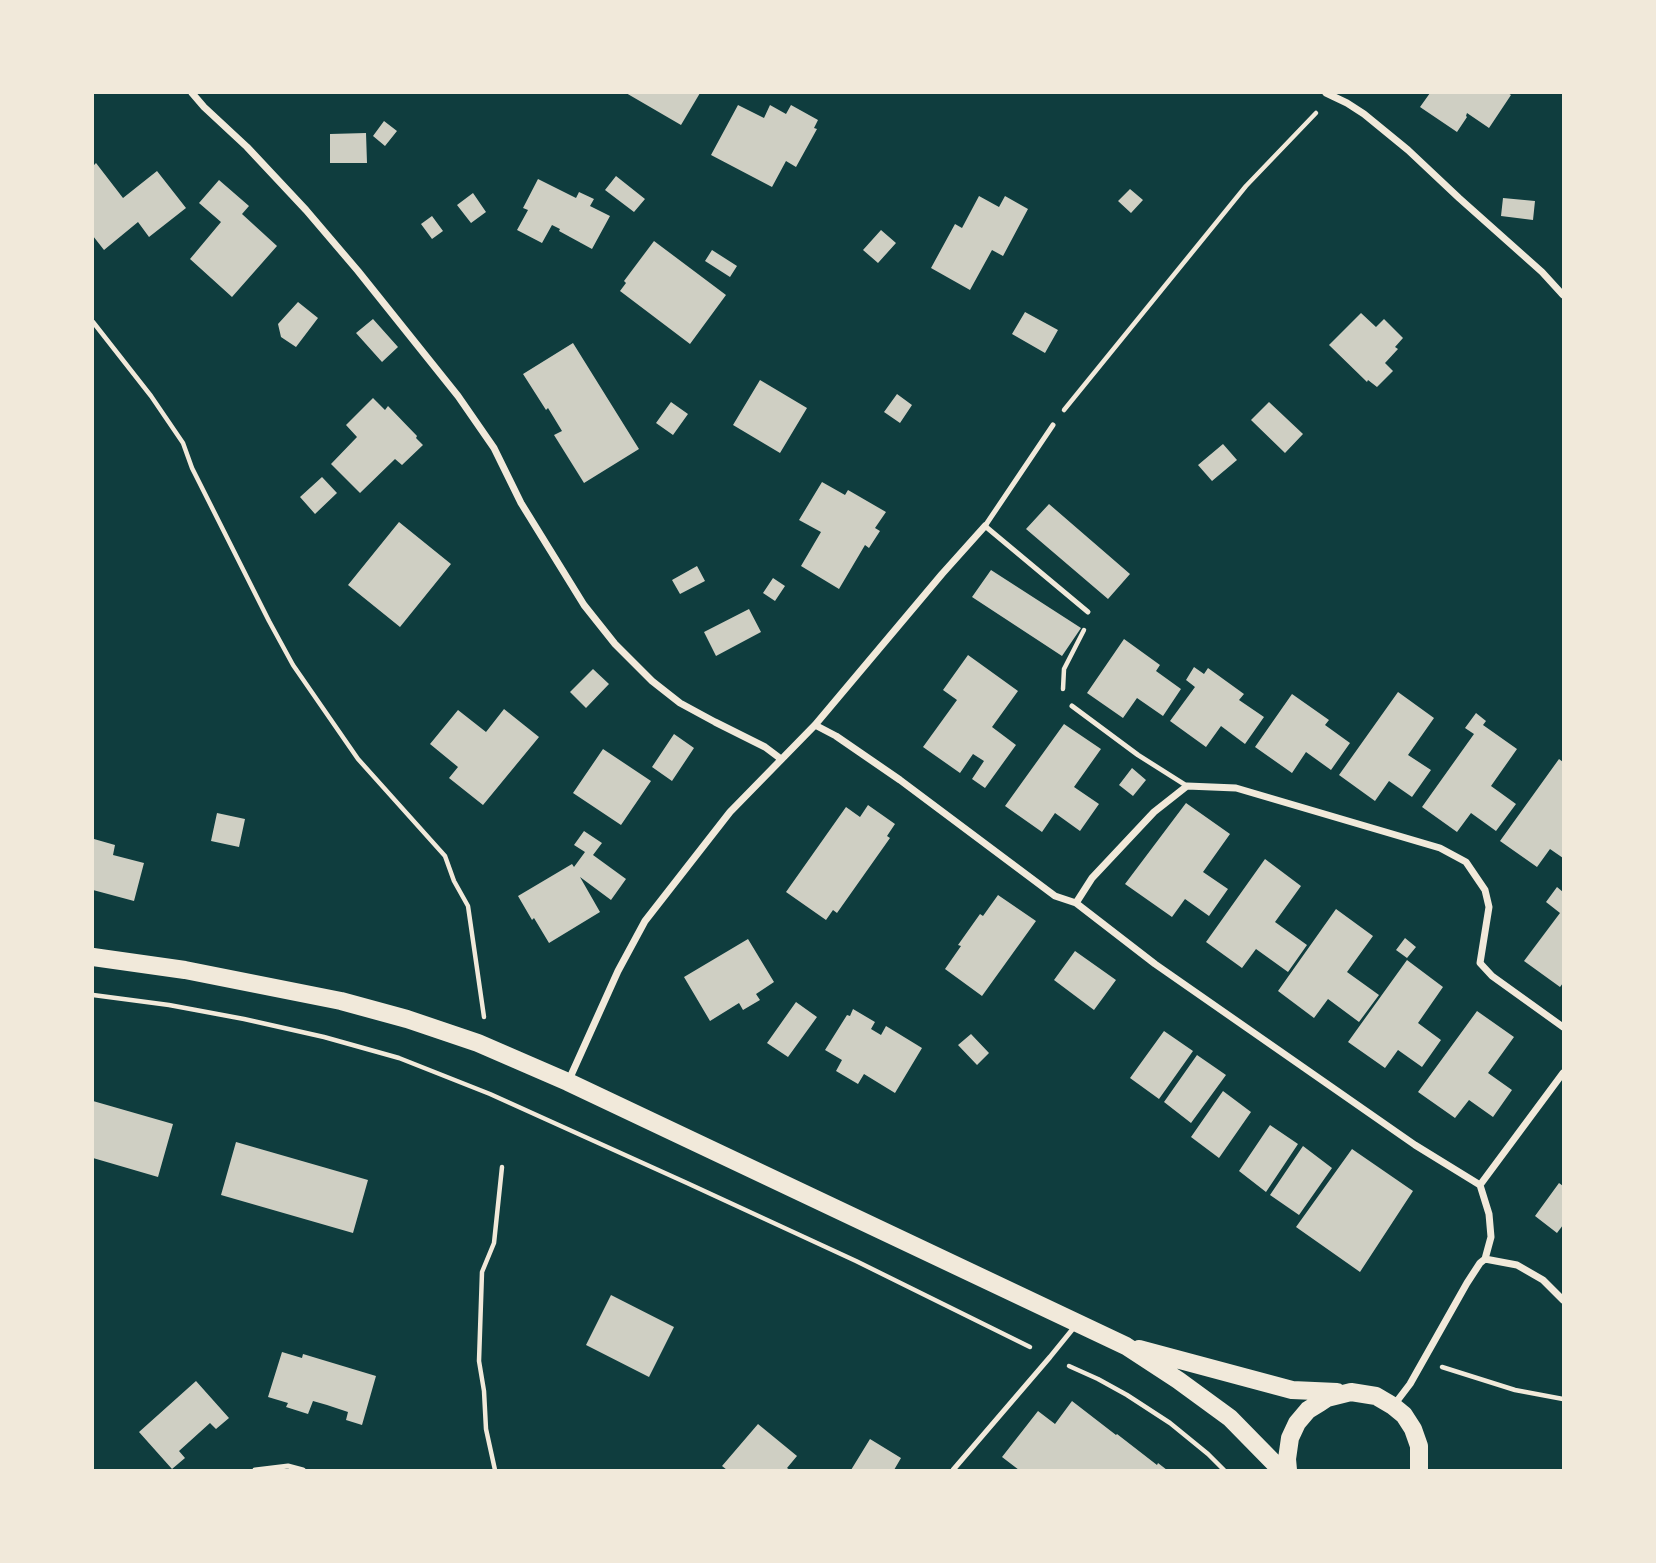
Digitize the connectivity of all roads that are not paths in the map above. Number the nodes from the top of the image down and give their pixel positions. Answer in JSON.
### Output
{"nodes":[{"id":1,"x":192,"y":93,"type":"edge"},
{"id":2,"x":1329,"y":94,"type":"edge"},
{"id":3,"x":1563,"y":295,"type":"edge"},
{"id":4,"x":1052,"y":425,"type":"road end"},
{"id":5,"x":985,"y":526,"type":"junction"},
{"id":6,"x":1088,"y":612,"type":"road end"},
{"id":7,"x":1072,"y":706,"type":"road end"},
{"id":8,"x":814,"y":724,"type":"junction"},
{"id":9,"x":781,"y":760,"type":"junction"},
{"id":10,"x":1187,"y":786,"type":"junction"},
{"id":11,"x":1076,"y":903,"type":"junction"},
{"id":12,"x":93,"y":957,"type":"edge"},
{"id":13,"x":1563,"y":1027,"type":"edge"},
{"id":14,"x":1563,"y":1073,"type":"edge"},
{"id":15,"x":568,"y":1082,"type":"junction"},
{"id":16,"x":1480,"y":1185,"type":"junction"},
{"id":17,"x":1485,"y":1259,"type":"junction"},
{"id":18,"x":1563,"y":1300,"type":"edge"},
{"id":19,"x":1077,"y":1322,"type":"junction"},
{"id":20,"x":1126,"y":1346,"type":"junction"},
{"id":21,"x":1351,"y":1392,"type":"junction"},
{"id":22,"x":1393,"y":1406,"type":"junction"},
{"id":23,"x":1419,"y":1446,"type":"junction"},
{"id":24,"x":255,"y":1470,"type":"edge"},
{"id":25,"x":303,"y":1470,"type":"edge"},
{"id":26,"x":953,"y":1470,"type":"edge"},
{"id":27,"x":1281,"y":1470,"type":"edge"},
{"id":28,"x":1289,"y":1470,"type":"edge"},
{"id":29,"x":1419,"y":1470,"type":"edge"},
{"id":30,"x":1429,"y":1470,"type":"edge"}],
"edges":[{"from":1,"to":9,"type":"street"},
{"from":2,"to":3,"type":"street"},
{"from":4,"to":5,"type":"lane"},
{"from":5,"to":6,"type":"lane"},
{"from":5,"to":8,"type":"street"},
{"from":7,"to":10,"type":"lane"},
{"from":8,"to":9,"type":"street"},
{"from":8,"to":11,"type":"street"},
{"from":9,"to":15,"type":"street"},
{"from":10,"to":11,"type":"street"},
{"from":10,"to":13,"type":"street"},
{"from":11,"to":16,"type":"street"},
{"from":12,"to":15,"type":"main road"},
{"from":14,"to":16,"type":"street"},
{"from":15,"to":19,"type":"main road"},
{"from":16,"to":17,"type":"street"},
{"from":17,"to":18,"type":"street"},
{"from":17,"to":22,"type":"street"},
{"from":19,"to":20,"type":"main road"},
{"from":19,"to":26,"type":"lane"},
{"from":20,"to":21,"type":"main road"},
{"from":20,"to":27,"type":"main road"},
{"from":21,"to":22,"type":"main road"},
{"from":21,"to":28,"type":"main road"},
{"from":22,"to":23,"type":"main road"},
{"from":23,"to":29,"type":"main road"},
{"from":23,"to":30,"type":"main road"},
{"from":24,"to":25,"type":"lane"}]}
